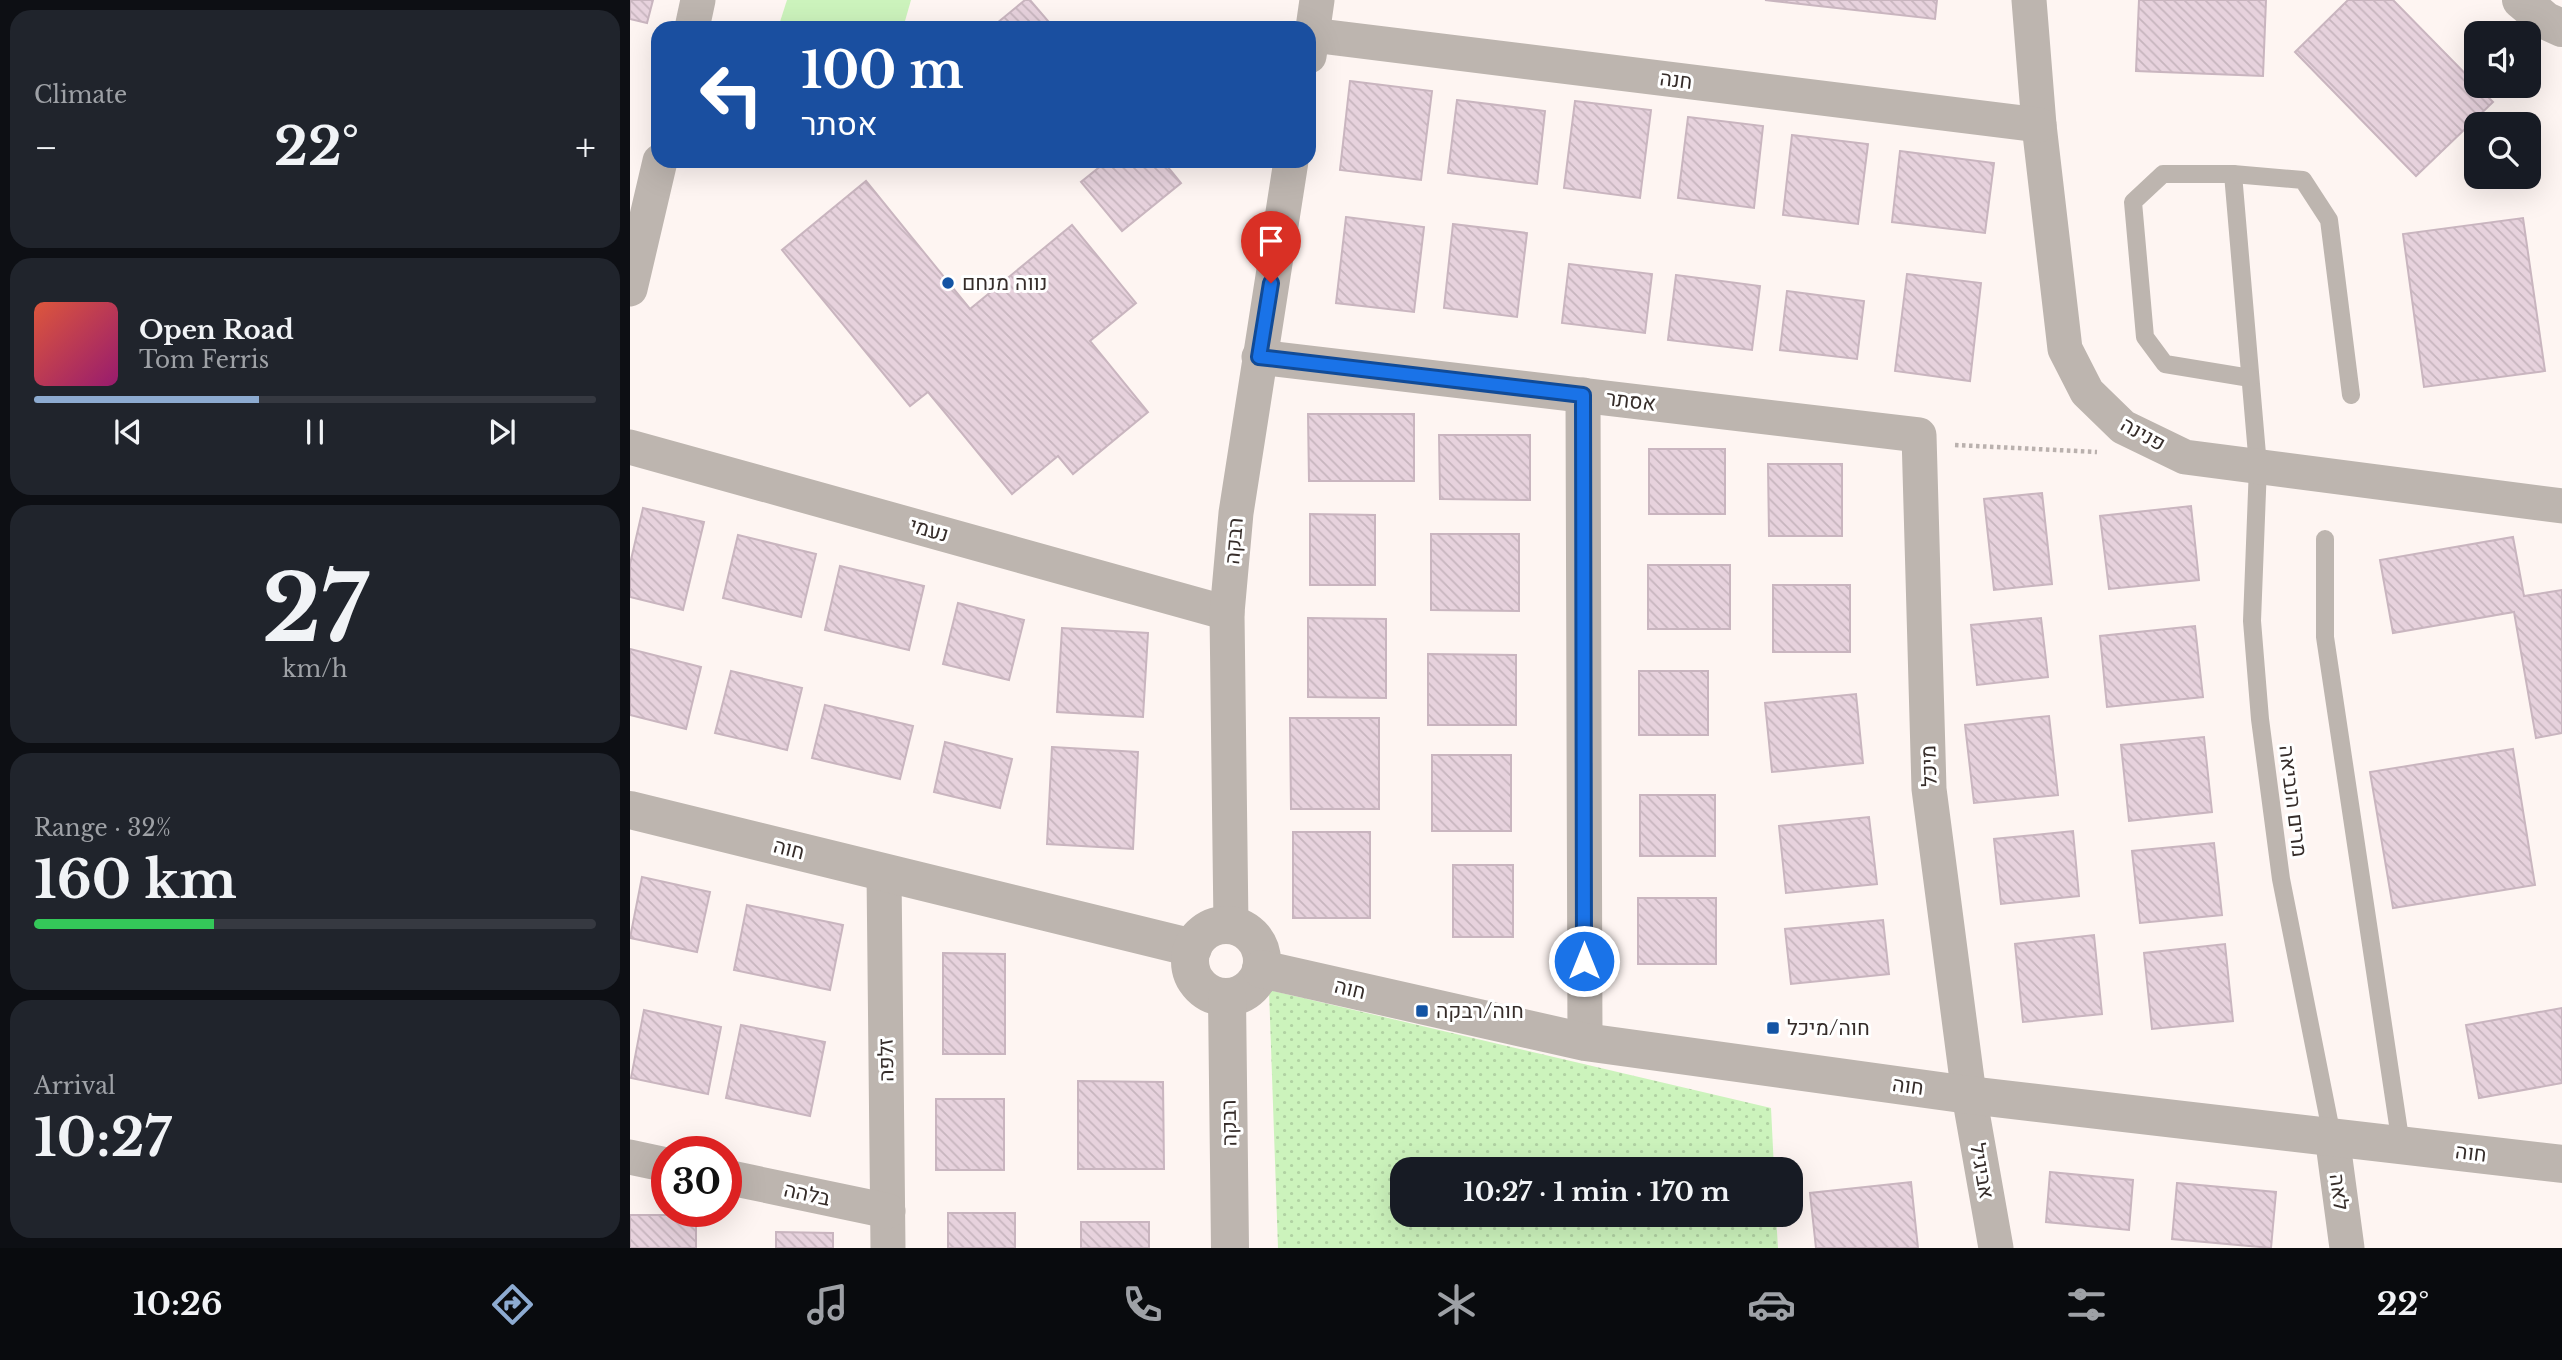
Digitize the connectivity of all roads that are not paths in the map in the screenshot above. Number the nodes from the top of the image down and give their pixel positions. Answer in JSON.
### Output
{"nodes":[{"id":1,"x":698,"y":0,"type":"edge"},
{"id":2,"x":1317,"y":0,"type":"edge"},
{"id":3,"x":2029,"y":0,"type":"edge"},
{"id":4,"x":2521,"y":0,"type":"edge"},
{"id":5,"x":694,"y":21,"type":"edge"},
{"id":6,"x":1314,"y":21,"type":"edge"},
{"id":7,"x":2562,"y":28,"type":"edge"},
{"id":8,"x":1316,"y":47,"type":"edge"},
{"id":9,"x":2039,"y":125,"type":"junction"},
{"id":10,"x":658,"y":168,"type":"edge"},
{"id":11,"x":1291,"y":168,"type":"edge"},
{"id":12,"x":2233,"y":174,"type":"junction"},
{"id":13,"x":630,"y":289,"type":"edge"},
{"id":14,"x":1259,"y":357,"type":"junction"},
{"id":15,"x":2250,"y":378,"type":"junction"},
{"id":16,"x":1583,"y":395,"type":"junction"},
{"id":17,"x":2351,"y":396,"type":"dead end"},
{"id":18,"x":1919,"y":439,"type":"joint"},
{"id":19,"x":630,"y":447,"type":"edge"},
{"id":20,"x":2258,"y":466,"type":"junction"},
{"id":21,"x":2562,"y":506,"type":"edge"},
{"id":22,"x":2325,"y":539,"type":"dead end"},
{"id":23,"x":1227,"y":613,"type":"junction"},
{"id":24,"x":630,"y":810,"type":"edge"},
{"id":25,"x":884,"y":872,"type":"junction"},
{"id":26,"x":1231,"y":926,"type":"junction"},
{"id":27,"x":1193,"y":948,"type":"junction"},
{"id":28,"x":1261,"y":969,"type":"junction"},
{"id":29,"x":1227,"y":997,"type":"junction"},
{"id":30,"x":1585,"y":1042,"type":"junction"},
{"id":31,"x":1969,"y":1095,"type":"junction"},
{"id":32,"x":2332,"y":1136,"type":"junction"},
{"id":33,"x":2401,"y":1145,"type":"junction"},
{"id":34,"x":630,"y":1157,"type":"edge"},
{"id":35,"x":651,"y":1162,"type":"edge"},
{"id":36,"x":2562,"y":1164,"type":"edge"},
{"id":37,"x":742,"y":1180,"type":"edge"},
{"id":38,"x":888,"y":1210,"type":"junction"},
{"id":39,"x":888,"y":1248,"type":"edge"},
{"id":40,"x":1230,"y":1248,"type":"edge"},
{"id":41,"x":1996,"y":1248,"type":"edge"},
{"id":42,"x":2347,"y":1248,"type":"edge"}],
"edges":[{"from":1,"to":5,"type":"street"},
{"from":2,"to":6,"type":"street"},
{"from":3,"to":9,"type":"street","name":"פנינה"},
{"from":4,"to":7,"type":"street"},
{"from":8,"to":9,"type":"street","name":"חנה"},
{"from":9,"to":20,"type":"street","name":"פנינה"},
{"from":10,"to":13,"type":"street"},
{"from":11,"to":14,"type":"street","name":"רבקה"},
{"from":12,"to":15,"type":"lane","name":"מרים הנביאה"},
{"from":12,"to":15,"type":"lane"},
{"from":12,"to":17,"type":"lane"},
{"from":14,"to":16,"type":"street","name":"אסתר"},
{"from":14,"to":23,"type":"street","name":"רבקה"},
{"from":15,"to":20,"type":"lane","name":"מרים הנביאה"},
{"from":16,"to":18,"type":"street","name":"אסתר"},
{"from":16,"to":30,"type":"street"},
{"from":18,"to":31,"type":"street","name":"מיכל"},
{"from":19,"to":23,"type":"street","name":"נעמי"},
{"from":20,"to":21,"type":"street","name":"פנינה"},
{"from":20,"to":32,"type":"lane","name":"מרים הנביאה"},
{"from":22,"to":33,"type":"lane"},
{"from":23,"to":26,"type":"street","name":"רבקה"},
{"from":24,"to":25,"type":"street","name":"חוה"},
{"from":25,"to":27,"type":"street","name":"חוה"},
{"from":25,"to":38,"type":"street","name":"זלפה"},
{"from":26,"to":27,"type":"street"},
{"from":26,"to":28,"type":"street"},
{"from":27,"to":29,"type":"street"},
{"from":28,"to":29,"type":"street"},
{"from":28,"to":30,"type":"street","name":"חוה"},
{"from":29,"to":40,"type":"street","name":"רבקה"},
{"from":30,"to":31,"type":"street","name":"חוה"},
{"from":31,"to":32,"type":"street","name":"חוה"},
{"from":31,"to":41,"type":"street","name":"אביגיל"},
{"from":32,"to":33,"type":"street","name":"חוה"},
{"from":32,"to":42,"type":"street","name":"לאה"},
{"from":33,"to":36,"type":"street","name":"חוה"},
{"from":34,"to":35,"type":"street"},
{"from":37,"to":38,"type":"street","name":"בלהה"},
{"from":38,"to":39,"type":"street","name":"זלפה"}]}
